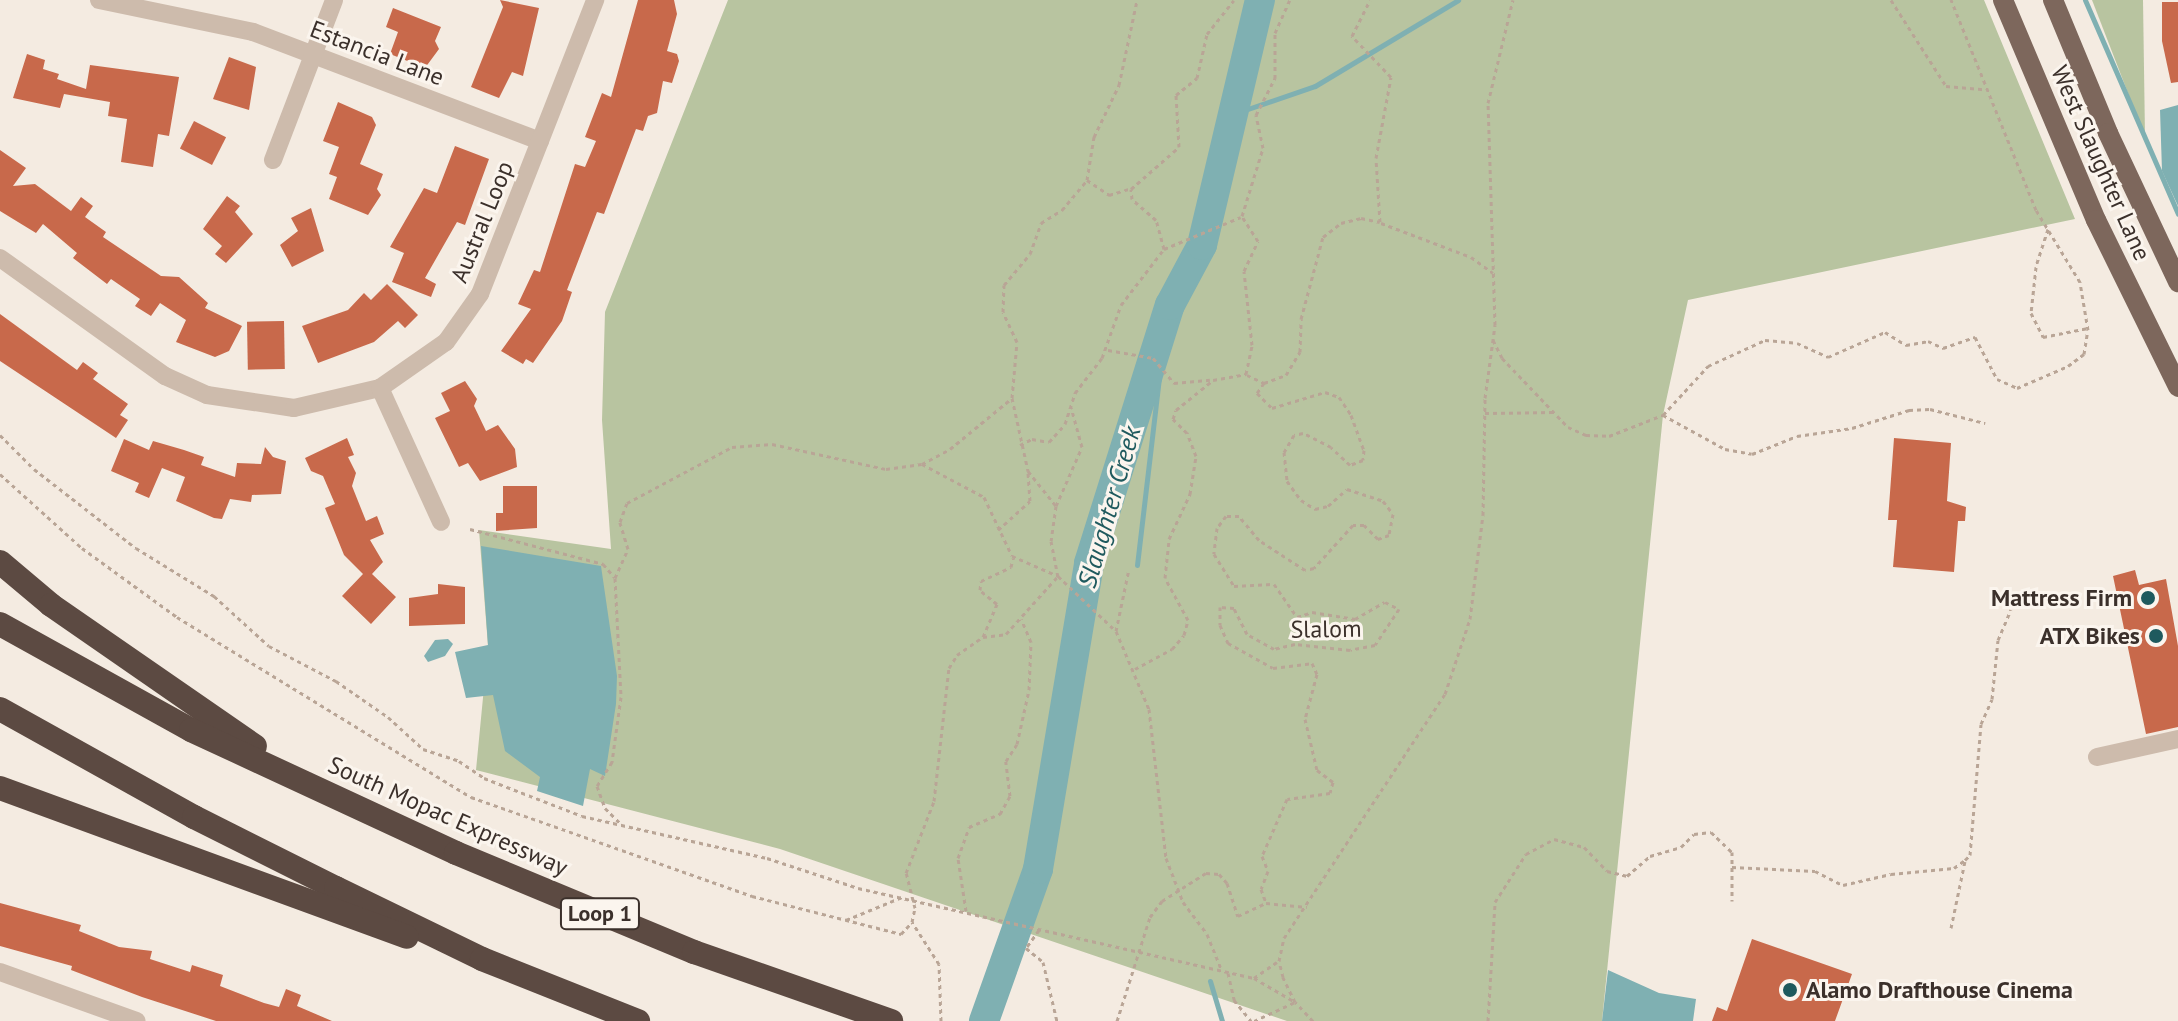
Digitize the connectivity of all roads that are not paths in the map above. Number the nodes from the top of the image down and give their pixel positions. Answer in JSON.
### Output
{"nodes":[{"id":1,"x":99,"y":0,"type":"edge"},
{"id":2,"x":334,"y":0,"type":"edge"},
{"id":3,"x":595,"y":0,"type":"edge"},
{"id":4,"x":2003,"y":0,"type":"edge"},
{"id":5,"x":2053,"y":0,"type":"edge"},
{"id":6,"x":313,"y":55,"type":"junction"},
{"id":7,"x":540,"y":141,"type":"junction"},
{"id":8,"x":273,"y":160,"type":"dead end"},
{"id":9,"x":0,"y":258,"type":"edge"},
{"id":10,"x":2178,"y":282,"type":"edge"},
{"id":11,"x":2178,"y":387,"type":"edge"},
{"id":12,"x":380,"y":388,"type":"junction"},
{"id":13,"x":441,"y":522,"type":"dead end"},
{"id":14,"x":0,"y":562,"type":"edge"},
{"id":15,"x":0,"y":624,"type":"edge"},
{"id":16,"x":0,"y":709,"type":"edge"},
{"id":17,"x":2178,"y":739,"type":"edge"},
{"id":18,"x":2097,"y":757,"type":"dead end"},
{"id":19,"x":0,"y":788,"type":"edge"},
{"id":20,"x":317,"y":788,"type":"junction"},
{"id":21,"x":482,"y":959,"type":"junction"},
{"id":22,"x":0,"y":972,"type":"edge"},
{"id":23,"x":137,"y":1021,"type":"edge"},
{"id":24,"x":638,"y":1021,"type":"edge"},
{"id":25,"x":891,"y":1021,"type":"edge"}],
"edges":[{"from":1,"to":6,"type":"street","name":"Estancia Lane"},
{"from":2,"to":6,"type":"street"},
{"from":3,"to":7,"type":"street","name":"Austral Loop"},
{"from":4,"to":11,"type":"main road","name":"West Slaughter Lane"},
{"from":5,"to":10,"type":"main road","name":"West Slaughter Lane"},
{"from":6,"to":7,"type":"street","name":"Estancia Lane"},
{"from":6,"to":8,"type":"street"},
{"from":7,"to":12,"type":"street","name":"Austral Loop"},
{"from":9,"to":12,"type":"street","name":"Austral Loop"},
{"from":12,"to":13,"type":"street"},
{"from":14,"to":20,"type":"highway"},
{"from":15,"to":20,"type":"highway","name":"South Mopac Expressway","number":"Loop 1"},
{"from":16,"to":21,"type":"highway"},
{"from":17,"to":18,"type":"street"},
{"from":19,"to":21,"type":"highway"},
{"from":20,"to":25,"type":"highway","name":"South Mopac Expressway","number":"Loop 1"},
{"from":21,"to":24,"type":"highway"},
{"from":22,"to":23,"type":"street"}]}
